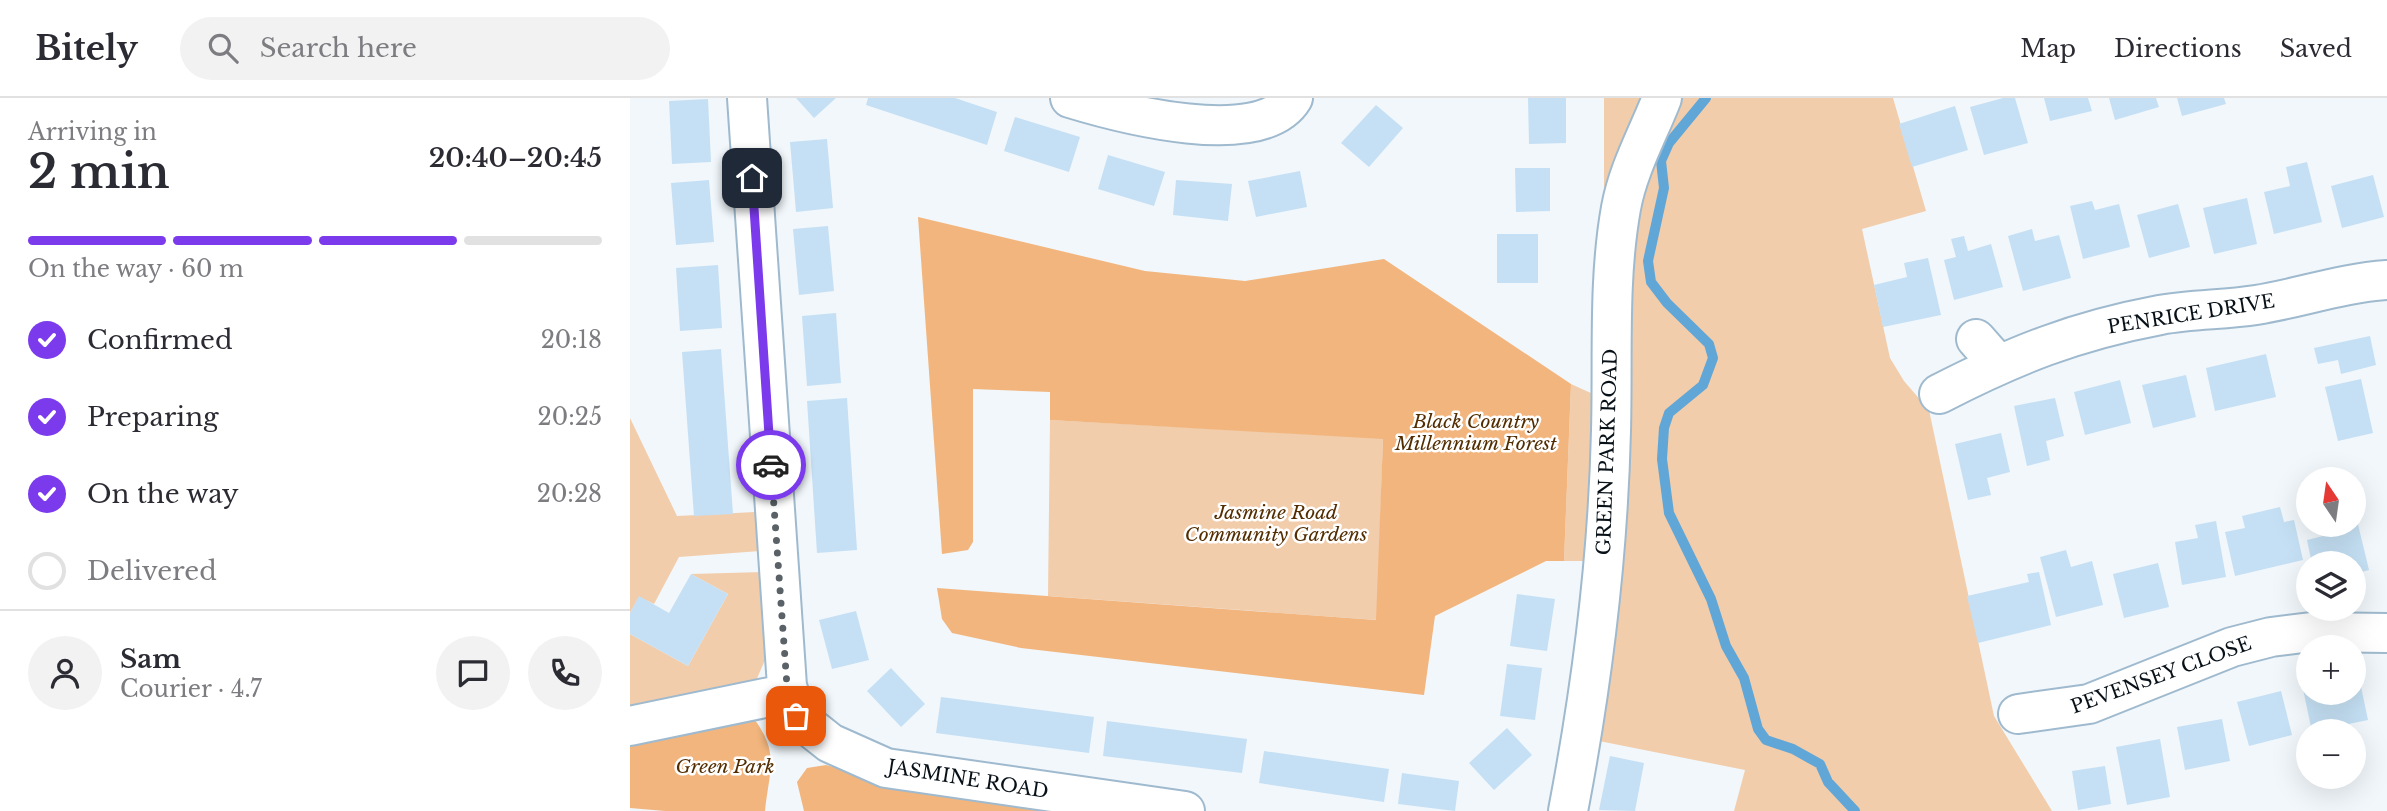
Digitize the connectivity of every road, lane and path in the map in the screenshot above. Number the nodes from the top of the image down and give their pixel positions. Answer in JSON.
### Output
{"nodes":[{"id":1,"x":747,"y":98,"type":"edge"},
{"id":2,"x":1070,"y":98,"type":"edge"},
{"id":3,"x":1293,"y":98,"type":"edge"},
{"id":4,"x":1662,"y":98,"type":"edge"},
{"id":5,"x":2387,"y":280,"type":"edge"},
{"id":6,"x":1939,"y":394,"type":"dead end"},
{"id":7,"x":2387,"y":633,"type":"edge"},
{"id":8,"x":789,"y":694,"type":"junction"},
{"id":9,"x":2018,"y":714,"type":"dead end"},
{"id":10,"x":630,"y":726,"type":"edge"},
{"id":11,"x":1185,"y":811,"type":"edge"},
{"id":12,"x":1568,"y":811,"type":"edge"}],
"edges":[{"from":1,"to":8,"type":"street","name":"JASMINE ROAD"},
{"from":2,"to":3,"type":"street"},
{"from":4,"to":12,"type":"street","name":"GREEN PARK ROAD"},
{"from":5,"to":6,"type":"street","name":"PENRICE DRIVE"},
{"from":7,"to":9,"type":"street","name":"PEVENSEY CLOSE"},
{"from":8,"to":10,"type":"street"},
{"from":8,"to":11,"type":"street","name":"JASMINE ROAD"}]}
